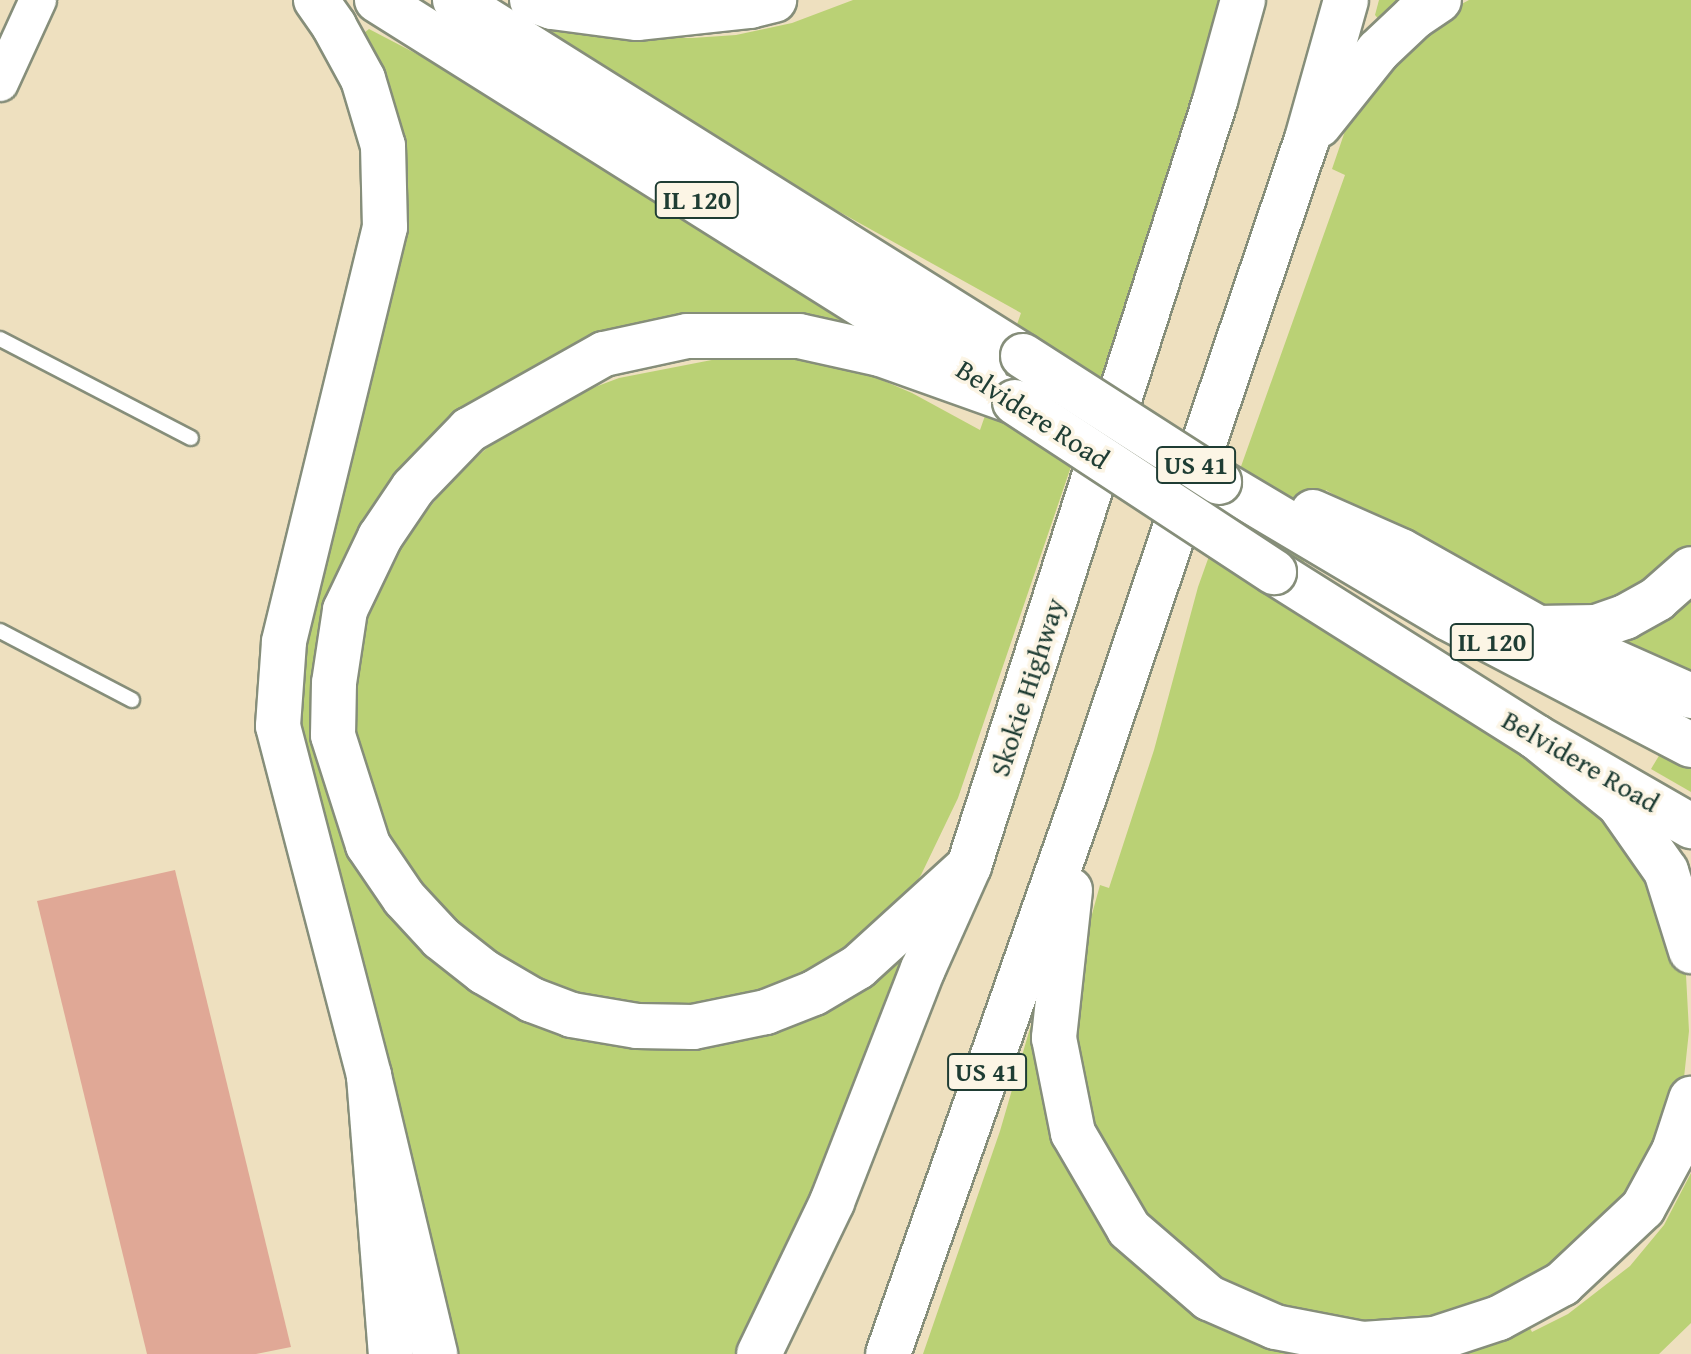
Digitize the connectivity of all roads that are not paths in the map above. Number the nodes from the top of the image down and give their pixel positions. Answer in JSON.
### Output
{"nodes":[{"id":1,"x":38,"y":0,"type":"edge"},
{"id":2,"x":316,"y":0,"type":"edge"},
{"id":3,"x":377,"y":0,"type":"edge"},
{"id":4,"x":455,"y":0,"type":"edge"},
{"id":5,"x":532,"y":0,"type":"edge"},
{"id":6,"x":774,"y":0,"type":"edge"},
{"id":7,"x":1243,"y":0,"type":"edge"},
{"id":8,"x":1346,"y":0,"type":"edge"},
{"id":9,"x":1439,"y":0,"type":"edge"},
{"id":10,"x":0,"y":83,"type":"edge"},
{"id":11,"x":1307,"y":139,"type":"junction"},
{"id":12,"x":0,"y":339,"type":"edge"},
{"id":13,"x":1015,"y":402,"type":"junction"},
{"id":14,"x":191,"y":438,"type":"dead end"},
{"id":15,"x":1299,"y":519,"type":"junction"},
{"id":16,"x":1691,"y":569,"type":"edge"},
{"id":17,"x":1538,"y":628,"type":"junction"},
{"id":18,"x":0,"y":631,"type":"edge"},
{"id":19,"x":1691,"y":696,"type":"edge"},
{"id":20,"x":132,"y":700,"type":"dead end"},
{"id":21,"x":1536,"y":737,"type":"junction"},
{"id":22,"x":1691,"y":745,"type":"edge"},
{"id":23,"x":1086,"y":791,"type":"junction"},
{"id":24,"x":1691,"y":826,"type":"edge"},
{"id":25,"x":969,"y":866,"type":"junction"},
{"id":26,"x":1691,"y":951,"type":"edge"},
{"id":27,"x":369,"y":1076,"type":"junction"},
{"id":28,"x":1691,"y":1099,"type":"edge"},
{"id":29,"x":391,"y":1354,"type":"edge"},
{"id":30,"x":435,"y":1354,"type":"edge"},
{"id":31,"x":759,"y":1354,"type":"edge"},
{"id":32,"x":888,"y":1354,"type":"edge"}],
"edges":[{"from":1,"to":10,"type":"street"},
{"from":2,"to":27,"type":"main road"},
{"from":3,"to":13,"type":"main road","name":"Belvidere Road","number":"IL 120"},
{"from":4,"to":15,"type":"main road","name":"Belvidere Road","number":"IL 120","bridge":true},
{"from":5,"to":6,"type":"main road"},
{"from":7,"to":25,"type":"main road","name":"Skokie Highway"},
{"from":8,"to":11,"type":"main road","number":"US 41"},
{"from":9,"to":11,"type":"main road"},
{"from":11,"to":23,"type":"main road","number":"US 41"},
{"from":12,"to":14,"type":"lane"},
{"from":13,"to":21,"type":"main road","name":"Belvidere Road","number":"IL 120","bridge":true},
{"from":13,"to":25,"type":"main road"},
{"from":15,"to":17,"type":"main road"},
{"from":15,"to":22,"type":"main road","number":"IL 120"},
{"from":16,"to":17,"type":"main road"},
{"from":17,"to":19,"type":"main road"},
{"from":18,"to":20,"type":"lane"},
{"from":21,"to":24,"type":"main road","name":"Belvidere Road","number":"IL 120"},
{"from":21,"to":26,"type":"main road"},
{"from":23,"to":28,"type":"main road"},
{"from":23,"to":32,"type":"main road","number":"US 41"},
{"from":25,"to":31,"type":"main road","name":"Skokie Highway"},
{"from":27,"to":29,"type":"main road"},
{"from":27,"to":30,"type":"main road"}]}
